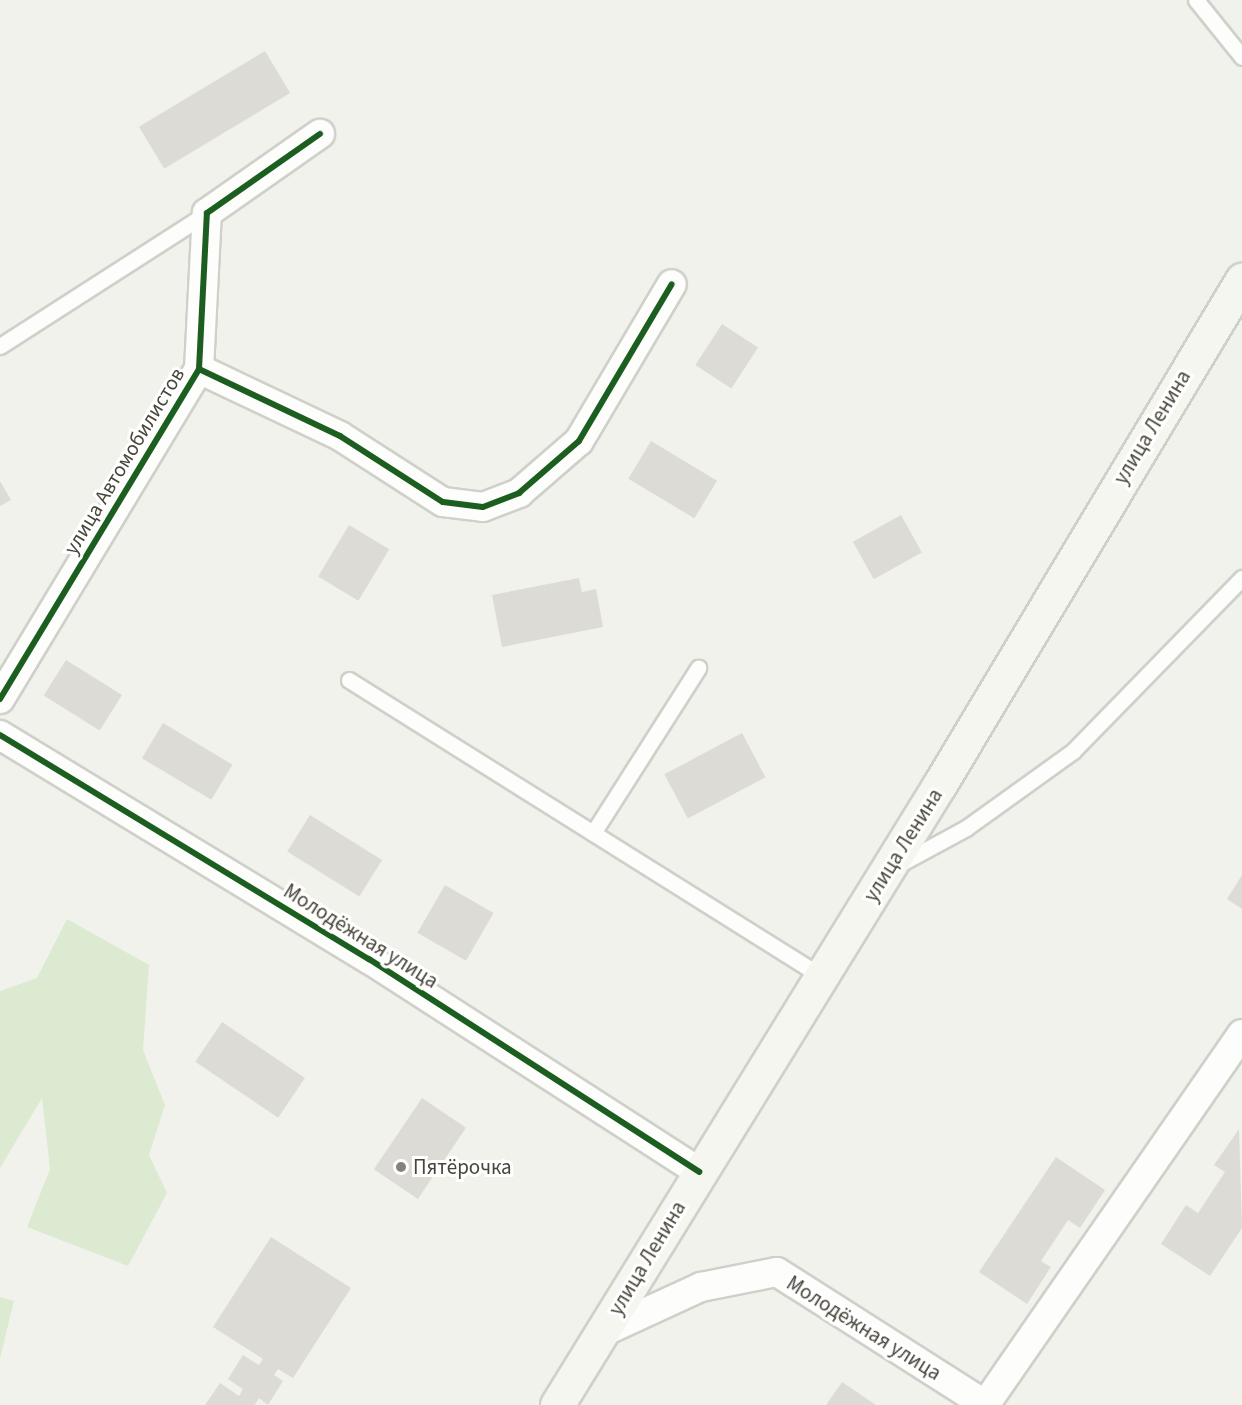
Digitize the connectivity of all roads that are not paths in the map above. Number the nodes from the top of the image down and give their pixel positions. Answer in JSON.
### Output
{"nodes":[{"id":1,"x":1196,"y":0,"type":"edge"},
{"id":2,"x":1242,"y":57,"type":"edge"},
{"id":3,"x":320,"y":134,"type":"dead end"},
{"id":4,"x":207,"y":213,"type":"junction"},
{"id":5,"x":1242,"y":280,"type":"edge"},
{"id":6,"x":672,"y":284,"type":"dead end"},
{"id":7,"x":0,"y":346,"type":"edge"},
{"id":8,"x":199,"y":369,"type":"junction"},
{"id":9,"x":1242,"y":578,"type":"edge"},
{"id":10,"x":699,"y":668,"type":"dead end"},
{"id":11,"x":349,"y":680,"type":"dead end"},
{"id":12,"x":0,"y":699,"type":"edge"},
{"id":13,"x":0,"y":735,"type":"edge"},
{"id":14,"x":593,"y":833,"type":"junction"},
{"id":15,"x":886,"y":872,"type":"junction"},
{"id":16,"x":821,"y":976,"type":"junction"},
{"id":17,"x":1242,"y":1034,"type":"edge"},
{"id":18,"x":699,"y":1172,"type":"junction"},
{"id":19,"x":603,"y":1332,"type":"junction"},
{"id":20,"x":556,"y":1405,"type":"edge"},
{"id":21,"x":986,"y":1405,"type":"edge"}],
"edges":[{"from":1,"to":2,"type":"lane"},
{"from":3,"to":4,"type":"street"},
{"from":4,"to":7,"type":"lane"},
{"from":4,"to":8,"type":"street","name":"улица Автомобилистов"},
{"from":5,"to":15,"type":"main road","name":"улица Ленина"},
{"from":6,"to":8,"type":"street"},
{"from":8,"to":12,"type":"street","name":"улица Автомобилистов"},
{"from":9,"to":15,"type":"lane"},
{"from":10,"to":14,"type":"lane"},
{"from":11,"to":14,"type":"lane"},
{"from":13,"to":18,"type":"street","name":"Молодёжная улица"},
{"from":14,"to":16,"type":"lane"},
{"from":15,"to":16,"type":"main road","name":"улица Ленина"},
{"from":16,"to":18,"type":"main road","name":"улица Ленина"},
{"from":17,"to":21,"type":"street"},
{"from":18,"to":19,"type":"main road","name":"улица Ленина"},
{"from":19,"to":20,"type":"main road","name":"улица Ленина"},
{"from":19,"to":21,"type":"street","name":"Молодёжная улица"}]}
